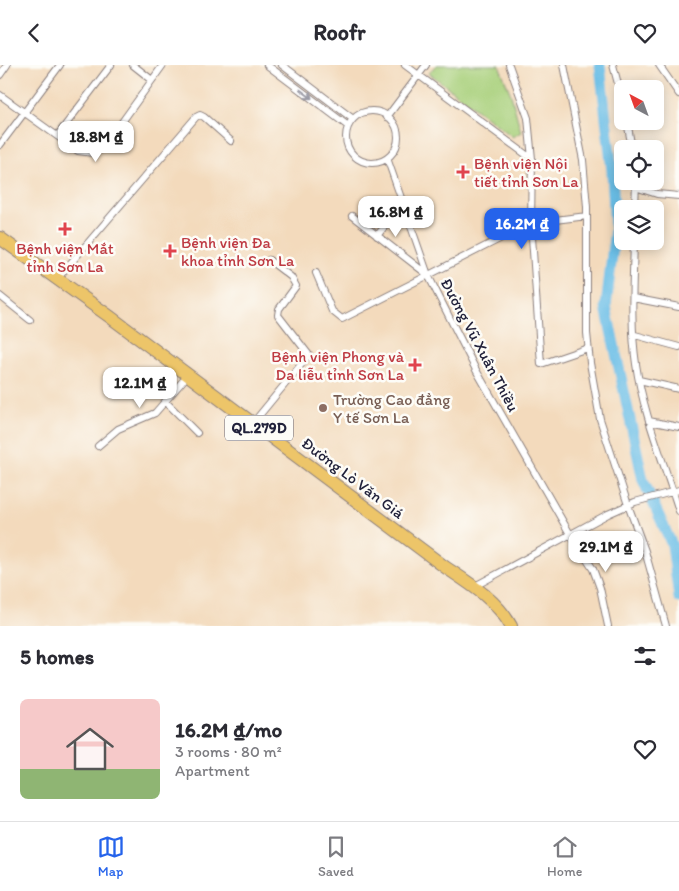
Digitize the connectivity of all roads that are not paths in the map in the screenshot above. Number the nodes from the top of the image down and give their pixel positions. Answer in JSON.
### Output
{"nodes":[{"id":1,"x":7,"y":65,"type":"edge"},
{"id":2,"x":60,"y":65,"type":"edge"},
{"id":3,"x":111,"y":65,"type":"edge"},
{"id":4,"x":134,"y":65,"type":"edge"},
{"id":5,"x":163,"y":65,"type":"edge"},
{"id":6,"x":267,"y":65,"type":"edge"},
{"id":7,"x":282,"y":65,"type":"edge"},
{"id":8,"x":405,"y":65,"type":"edge"},
{"id":9,"x":426,"y":65,"type":"edge"},
{"id":10,"x":509,"y":65,"type":"edge"},
{"id":11,"x":564,"y":65,"type":"edge"},
{"id":12,"x":613,"y":65,"type":"edge"},
{"id":13,"x":659,"y":65,"type":"edge"},
{"id":14,"x":0,"y":75,"type":"edge"},
{"id":15,"x":419,"y":75,"type":"junction"},
{"id":16,"x":152,"y":80,"type":"junction"},
{"id":17,"x":617,"y":80,"type":"edge"},
{"id":18,"x":679,"y":94,"type":"edge"},
{"id":19,"x":0,"y":95,"type":"edge"},
{"id":20,"x":25,"y":113,"type":"junction"},
{"id":21,"x":387,"y":117,"type":"junction"},
{"id":22,"x":353,"y":119,"type":"junction"},
{"id":23,"x":348,"y":126,"type":"junction"},
{"id":24,"x":57,"y":136,"type":"junction"},
{"id":25,"x":230,"y":141,"type":"dead end"},
{"id":26,"x":0,"y":145,"type":"edge"},
{"id":27,"x":387,"y":158,"type":"junction"},
{"id":28,"x":532,"y":159,"type":"junction"},
{"id":29,"x":649,"y":190,"type":"edge"},
{"id":30,"x":679,"y":196,"type":"edge"},
{"id":31,"x":403,"y":203,"type":"junction"},
{"id":32,"x":352,"y":216,"type":"dead end"},
{"id":33,"x":586,"y":216,"type":"junction"},
{"id":34,"x":531,"y":223,"type":"junction"},
{"id":35,"x":377,"y":236,"type":"junction"},
{"id":36,"x":0,"y":238,"type":"edge"},
{"id":37,"x":634,"y":250,"type":"edge"},
{"id":38,"x":269,"y":260,"type":"dead end"},
{"id":39,"x":316,"y":273,"type":"dead end"},
{"id":40,"x":428,"y":275,"type":"junction"},
{"id":41,"x":57,"y":279,"type":"junction"},
{"id":42,"x":0,"y":296,"type":"edge"},
{"id":43,"x":633,"y":298,"type":"junction"},
{"id":44,"x":679,"y":307,"type":"edge"},
{"id":45,"x":30,"y":320,"type":"dead end"},
{"id":46,"x":634,"y":335,"type":"junction"},
{"id":47,"x":679,"y":347,"type":"edge"},
{"id":48,"x":588,"y":348,"type":"junction"},
{"id":49,"x":188,"y":375,"type":"junction"},
{"id":50,"x":640,"y":380,"type":"junction"},
{"id":51,"x":679,"y":389,"type":"edge"},
{"id":52,"x":166,"y":402,"type":"junction"},
{"id":53,"x":649,"y":421,"type":"junction"},
{"id":54,"x":253,"y":423,"type":"junction"},
{"id":55,"x":679,"y":427,"type":"edge"},
{"id":56,"x":197,"y":433,"type":"dead end"},
{"id":57,"x":98,"y":446,"type":"dead end"},
{"id":58,"x":673,"y":491,"type":"edge"},
{"id":59,"x":628,"y":505,"type":"junction"},
{"id":60,"x":679,"y":511,"type":"edge"},
{"id":61,"x":570,"y":534,"type":"junction"},
{"id":62,"x":475,"y":586,"type":"junction"},
{"id":63,"x":511,"y":626,"type":"edge"},
{"id":64,"x":608,"y":626,"type":"edge"},
{"id":65,"x":666,"y":626,"type":"edge"}],
"edges":[{"from":1,"to":14,"type":"street"},
{"from":2,"to":20,"type":"street"},
{"from":3,"to":24,"type":"street"},
{"from":4,"to":16,"type":"street"},
{"from":5,"to":16,"type":"street"},
{"from":6,"to":23,"type":"street","one_way":true},
{"from":7,"to":22,"type":"street"},
{"from":8,"to":15,"type":"street"},
{"from":9,"to":15,"type":"street"},
{"from":10,"to":28,"type":"street"},
{"from":11,"to":33,"type":"street"},
{"from":12,"to":17,"type":"street"},
{"from":13,"to":18,"type":"street"},
{"from":15,"to":21,"type":"street"},
{"from":15,"to":28,"type":"street"},
{"from":16,"to":24,"type":"street"},
{"from":19,"to":20,"type":"street"},
{"from":20,"to":24,"type":"street"},
{"from":20,"to":26,"type":"street"},
{"from":21,"to":22,"type":"street"},
{"from":21,"to":27,"type":"street"},
{"from":22,"to":23,"type":"street"},
{"from":23,"to":27,"type":"street"},
{"from":25,"to":41,"type":"street"},
{"from":27,"to":31,"type":"street","name":"Đường Vũ Xuân Thiều"},
{"from":28,"to":34,"type":"street"},
{"from":29,"to":30,"type":"street"},
{"from":31,"to":35,"type":"street"},
{"from":31,"to":40,"type":"street","name":"Đường Vũ Xuân Thiều"},
{"from":32,"to":35,"type":"street"},
{"from":33,"to":34,"type":"street"},
{"from":33,"to":48,"type":"street"},
{"from":34,"to":40,"type":"street"},
{"from":34,"to":48,"type":"street"},
{"from":35,"to":40,"type":"street"},
{"from":36,"to":41,"type":"highway","name":"Đường Lò Văn Giá","number":"QL.279D"},
{"from":37,"to":43,"type":"street"},
{"from":38,"to":54,"type":"street"},
{"from":39,"to":40,"type":"street"},
{"from":40,"to":61,"type":"street","name":"Đường Vũ Xuân Thiều"},
{"from":41,"to":49,"type":"highway","name":"Đường Lò Văn Giá","number":"QL.279D"},
{"from":42,"to":45,"type":"street"},
{"from":43,"to":44,"type":"street"},
{"from":43,"to":46,"type":"street"},
{"from":46,"to":47,"type":"street"},
{"from":46,"to":50,"type":"street"},
{"from":48,"to":59,"type":"street"},
{"from":49,"to":52,"type":"street"},
{"from":49,"to":54,"type":"highway","name":"Đường Lò Văn Giá","number":"QL.279D"},
{"from":50,"to":51,"type":"street"},
{"from":50,"to":53,"type":"street"},
{"from":52,"to":56,"type":"street"},
{"from":52,"to":57,"type":"street"},
{"from":53,"to":55,"type":"street"},
{"from":53,"to":58,"type":"street"},
{"from":54,"to":62,"type":"highway","name":"Đường Lò Văn Giá","number":"QL.279D"},
{"from":58,"to":59,"type":"street"},
{"from":58,"to":60,"type":"street"},
{"from":59,"to":61,"type":"street"},
{"from":59,"to":65,"type":"street"},
{"from":61,"to":62,"type":"street"},
{"from":61,"to":64,"type":"street","name":"Đường Vũ Xuân Thiều"},
{"from":62,"to":63,"type":"highway","name":"Đường Lò Văn Giá","number":"QL.279D"}]}
